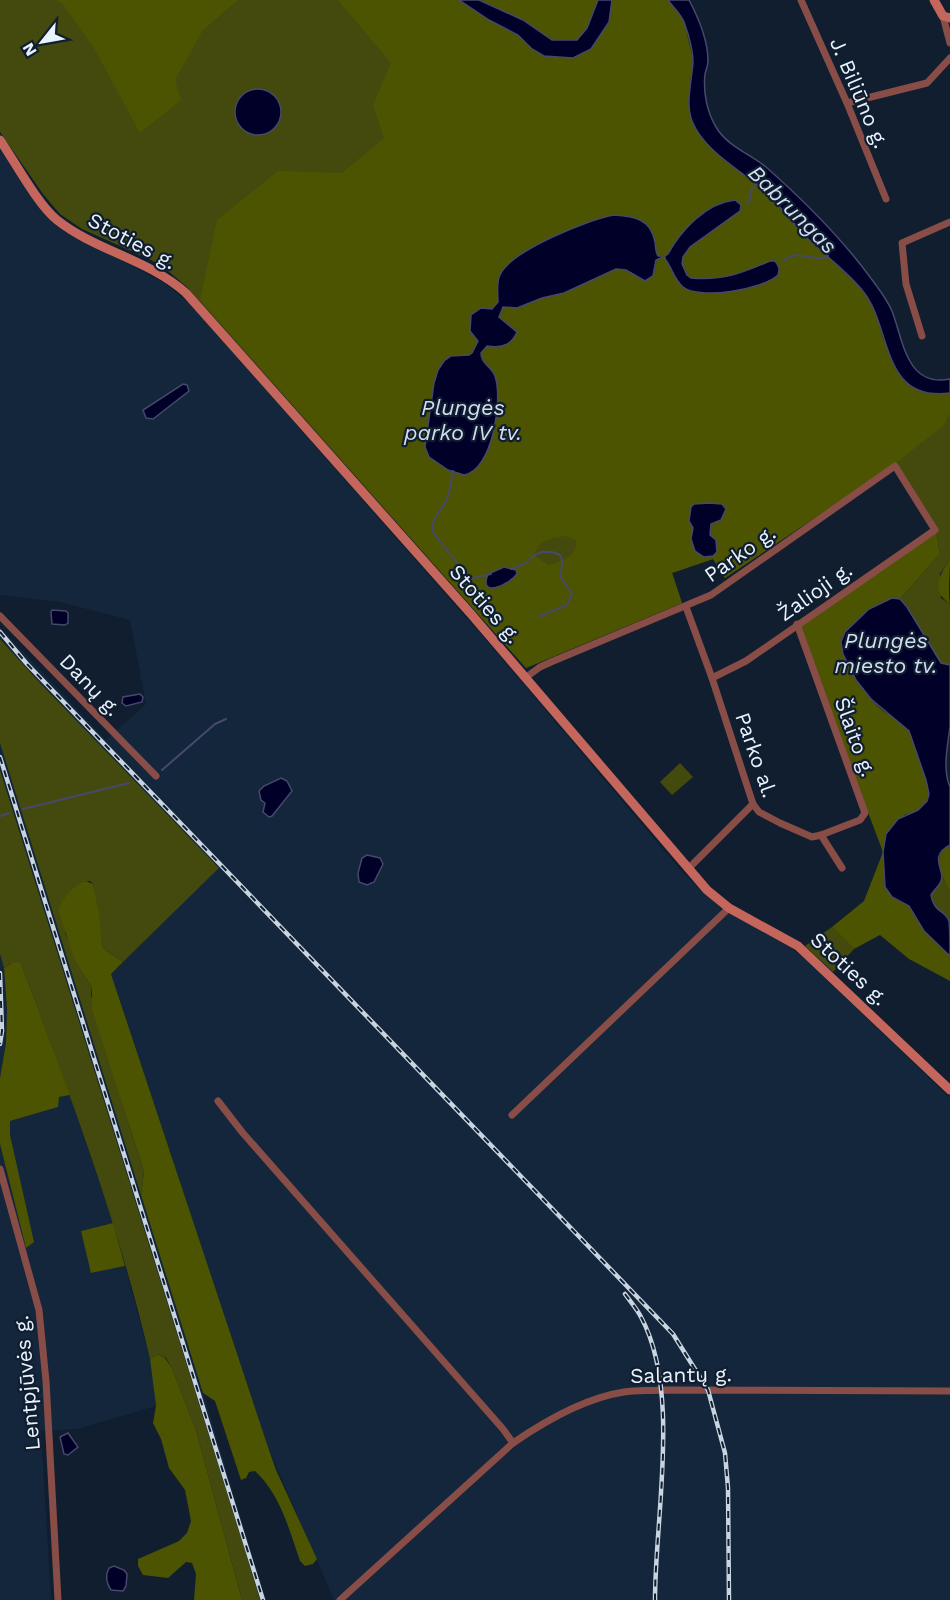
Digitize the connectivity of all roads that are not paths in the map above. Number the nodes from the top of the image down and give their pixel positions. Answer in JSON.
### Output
{"nodes":[{"id":1,"x":801,"y":0,"type":"edge"},
{"id":2,"x":934,"y":0,"type":"edge"},
{"id":3,"x":947,"y":17,"type":"edge"},
{"id":4,"x":950,"y":43,"type":"edge"},
{"id":5,"x":950,"y":58,"type":"edge"},
{"id":6,"x":847,"y":103,"type":"junction"},
{"id":7,"x":0,"y":140,"type":"edge"},
{"id":8,"x":886,"y":199,"type":"dead end"},
{"id":9,"x":950,"y":222,"type":"edge"},
{"id":10,"x":922,"y":336,"type":"dead end"},
{"id":11,"x":935,"y":530,"type":"joint"},
{"id":12,"x":686,"y":607,"type":"junction"},
{"id":13,"x":0,"y":616,"type":"edge"},
{"id":14,"x":797,"y":624,"type":"junction"},
{"id":15,"x":525,"y":678,"type":"junction"},
{"id":16,"x":712,"y":678,"type":"junction"},
{"id":17,"x":156,"y":776,"type":"dead end"},
{"id":18,"x":753,"y":804,"type":"junction"},
{"id":19,"x":821,"y":835,"type":"junction"},
{"id":20,"x":842,"y":868,"type":"dead end"},
{"id":21,"x":687,"y":869,"type":"junction"},
{"id":22,"x":729,"y":908,"type":"junction"},
{"id":23,"x":950,"y":1090,"type":"edge"},
{"id":24,"x":218,"y":1101,"type":"dead end"},
{"id":25,"x":512,"y":1115,"type":"dead end"},
{"id":26,"x":0,"y":1169,"type":"edge"},
{"id":27,"x":950,"y":1391,"type":"edge"},
{"id":28,"x":513,"y":1443,"type":"junction"},
{"id":29,"x":58,"y":1600,"type":"edge"},
{"id":30,"x":340,"y":1600,"type":"edge"}],
"edges":[{"from":1,"to":6,"type":"street","name":"J. Biliūno g."},
{"from":2,"to":3,"type":"main road"},
{"from":3,"to":4,"type":"street"},
{"from":5,"to":6,"type":"street"},
{"from":6,"to":8,"type":"street","name":"J. Biliūno g."},
{"from":7,"to":15,"type":"main road","name":"Stoties g."},
{"from":9,"to":10,"type":"street"},
{"from":11,"to":12,"type":"street","name":"Parko g."},
{"from":11,"to":14,"type":"street","name":"Žalioji g."},
{"from":12,"to":15,"type":"street","name":"Parko g."},
{"from":12,"to":16,"type":"street","name":"Parko al."},
{"from":13,"to":17,"type":"street","name":"Danų g."},
{"from":14,"to":16,"type":"street","name":"Žalioji g."},
{"from":14,"to":19,"type":"street","name":"Šlaito g."},
{"from":15,"to":21,"type":"main road","name":"Stoties g."},
{"from":16,"to":18,"type":"street","name":"Parko al."},
{"from":18,"to":19,"type":"street","name":"Parko al."},
{"from":18,"to":21,"type":"street"},
{"from":19,"to":20,"type":"street"},
{"from":21,"to":22,"type":"main road","name":"Stoties g."},
{"from":22,"to":23,"type":"main road","name":"Stoties g."},
{"from":22,"to":25,"type":"street"},
{"from":24,"to":28,"type":"street"},
{"from":26,"to":29,"type":"street","name":"Lentpjūvės g."},
{"from":27,"to":28,"type":"street","name":"Salantų g."},
{"from":28,"to":30,"type":"street","name":"Salantų g."}]}
